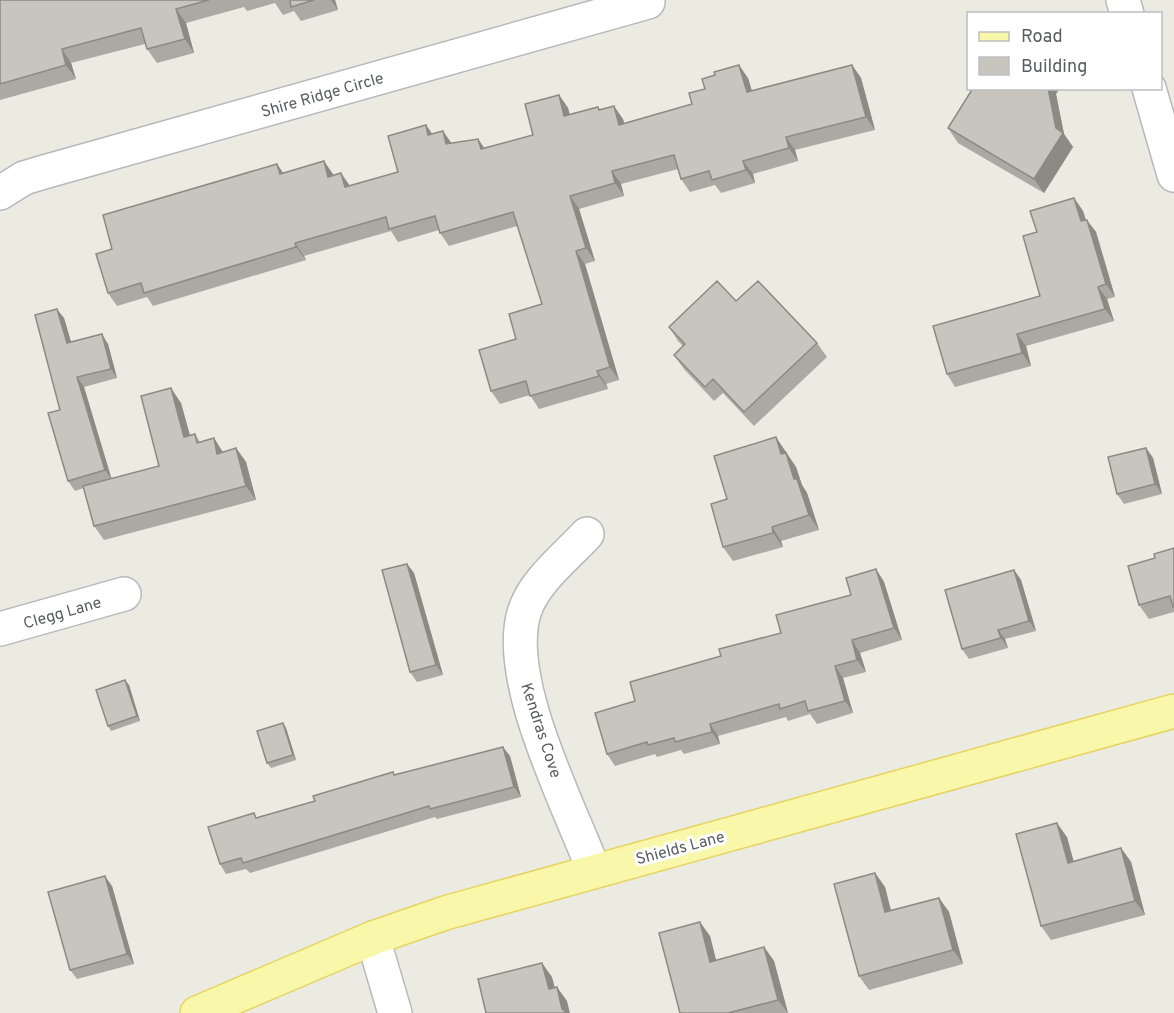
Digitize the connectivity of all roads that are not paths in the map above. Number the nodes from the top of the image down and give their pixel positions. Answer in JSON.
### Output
{"nodes":[{"id":1,"x":648,"y":2,"type":"dead end"},
{"id":2,"x":1150,"y":90,"type":"edge"},
{"id":3,"x":1174,"y":175,"type":"edge"},
{"id":4,"x":0,"y":193,"type":"edge"},
{"id":5,"x":587,"y":534,"type":"dead end"},
{"id":6,"x":124,"y":594,"type":"dead end"},
{"id":7,"x":0,"y":629,"type":"edge"},
{"id":8,"x":1174,"y":711,"type":"edge"},
{"id":9,"x":594,"y":871,"type":"junction"},
{"id":10,"x":373,"y":939,"type":"junction"},
{"id":11,"x":197,"y":1013,"type":"edge"},
{"id":12,"x":395,"y":1013,"type":"edge"}],
"edges":[{"from":1,"to":4,"type":"street","name":"Shire Ridge Circle"},
{"from":2,"to":3,"type":"street"},
{"from":5,"to":9,"type":"street","name":"Kendras Cove"},
{"from":6,"to":7,"type":"street","name":"Clegg Lane"},
{"from":8,"to":9,"type":"main road","name":"Shields Lane"},
{"from":9,"to":10,"type":"main road","name":"Shields Lane"},
{"from":10,"to":11,"type":"main road","name":"Shields Lane"},
{"from":10,"to":12,"type":"street"}]}
